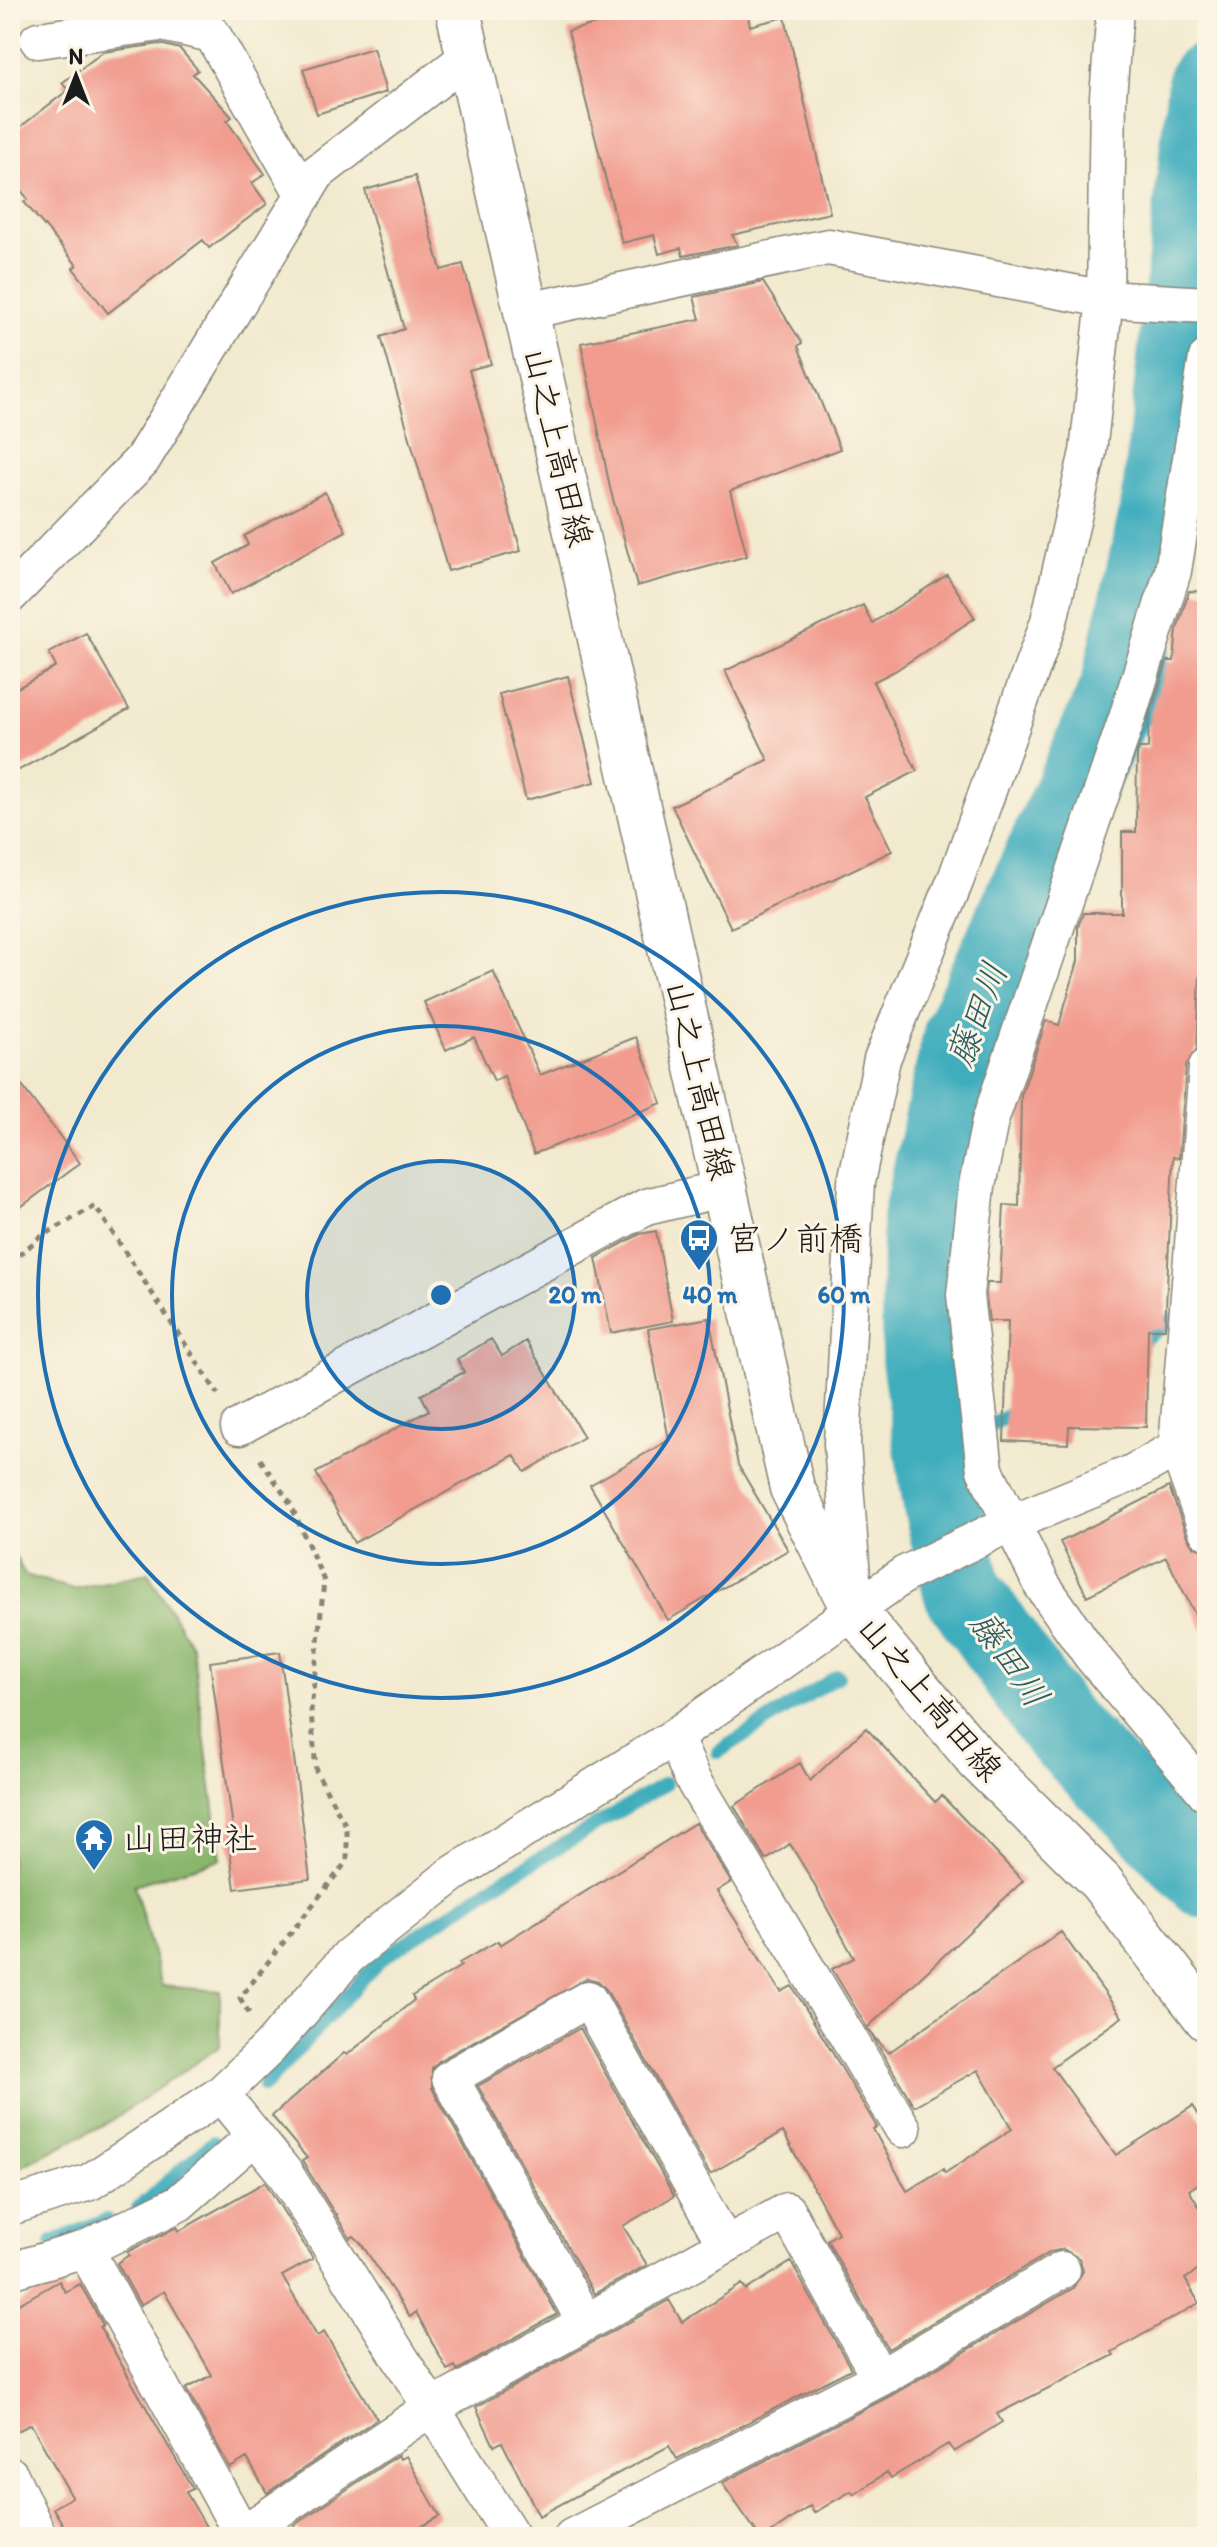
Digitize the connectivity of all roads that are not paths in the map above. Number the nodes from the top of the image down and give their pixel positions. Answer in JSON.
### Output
{"nodes":[{"id":1,"x":458,"y":10,"type":"edge"},
{"id":2,"x":1115,"y":10,"type":"edge"},
{"id":3,"x":38,"y":40,"type":"dead end"},
{"id":4,"x":469,"y":56,"type":"junction"},
{"id":5,"x":304,"y":195,"type":"junction"},
{"id":6,"x":1105,"y":299,"type":"junction"},
{"id":7,"x":1199,"y":304,"type":"edge"},
{"id":8,"x":527,"y":311,"type":"junction"},
{"id":9,"x":1207,"y":358,"type":"edge"},
{"id":10,"x":10,"y":595,"type":"edge"},
{"id":11,"x":1207,"y":1067,"type":"edge"},
{"id":12,"x":725,"y":1188,"type":"junction"},
{"id":13,"x":239,"y":1427,"type":"road end"},
{"id":14,"x":1192,"y":1439,"type":"edge"},
{"id":15,"x":1008,"y":1524,"type":"junction"},
{"id":16,"x":1207,"y":1531,"type":"edge"},
{"id":17,"x":854,"y":1611,"type":"junction"},
{"id":18,"x":674,"y":1737,"type":"junction"},
{"id":19,"x":1207,"y":1794,"type":"edge"},
{"id":20,"x":1207,"y":2019,"type":"edge"},
{"id":21,"x":221,"y":2094,"type":"junction"},
{"id":22,"x":903,"y":2129,"type":"dead end"},
{"id":23,"x":255,"y":2136,"type":"junction"},
{"id":24,"x":10,"y":2207,"type":"edge"},
{"id":25,"x":725,"y":2244,"type":"junction"},
{"id":26,"x":85,"y":2249,"type":"junction"},
{"id":27,"x":1062,"y":2270,"type":"dead end"},
{"id":28,"x":10,"y":2271,"type":"edge"},
{"id":29,"x":584,"y":2320,"type":"junction"},
{"id":30,"x":880,"y":2378,"type":"junction"},
{"id":31,"x":431,"y":2408,"type":"junction"},
{"id":32,"x":10,"y":2475,"type":"edge"},
{"id":33,"x":240,"y":2536,"type":"edge"},
{"id":34,"x":39,"y":2537,"type":"edge"},
{"id":35,"x":512,"y":2537,"type":"edge"},
{"id":36,"x":572,"y":2537,"type":"edge"}],
"edges":[{"from":1,"to":4,"type":"street","name":"山之上高田線"},
{"from":2,"to":6,"type":"street"},
{"from":3,"to":5,"type":"street"},
{"from":4,"to":5,"type":"street"},
{"from":4,"to":8,"type":"street","name":"山之上高田線"},
{"from":5,"to":10,"type":"street"},
{"from":6,"to":7,"type":"street"},
{"from":6,"to":8,"type":"street"},
{"from":6,"to":17,"type":"street"},
{"from":8,"to":12,"type":"street","name":"山之上高田線"},
{"from":9,"to":15,"type":"street"},
{"from":11,"to":14,"type":"street"},
{"from":12,"to":13,"type":"street"},
{"from":12,"to":17,"type":"street","name":"山之上高田線"},
{"from":14,"to":15,"type":"street"},
{"from":14,"to":16,"type":"street"},
{"from":15,"to":17,"type":"street"},
{"from":15,"to":19,"type":"street"},
{"from":17,"to":18,"type":"street"},
{"from":17,"to":20,"type":"street","name":"山之上高田線"},
{"from":18,"to":21,"type":"street"},
{"from":18,"to":22,"type":"street"},
{"from":21,"to":23,"type":"street"},
{"from":21,"to":24,"type":"street"},
{"from":23,"to":26,"type":"street"},
{"from":23,"to":31,"type":"street"},
{"from":25,"to":29,"type":"street"},
{"from":25,"to":29,"type":"street"},
{"from":25,"to":30,"type":"street"},
{"from":26,"to":28,"type":"street"},
{"from":26,"to":33,"type":"street"},
{"from":27,"to":30,"type":"street"},
{"from":29,"to":31,"type":"street"},
{"from":30,"to":36,"type":"street"},
{"from":31,"to":33,"type":"street"},
{"from":31,"to":35,"type":"street"},
{"from":32,"to":34,"type":"street"}]}
